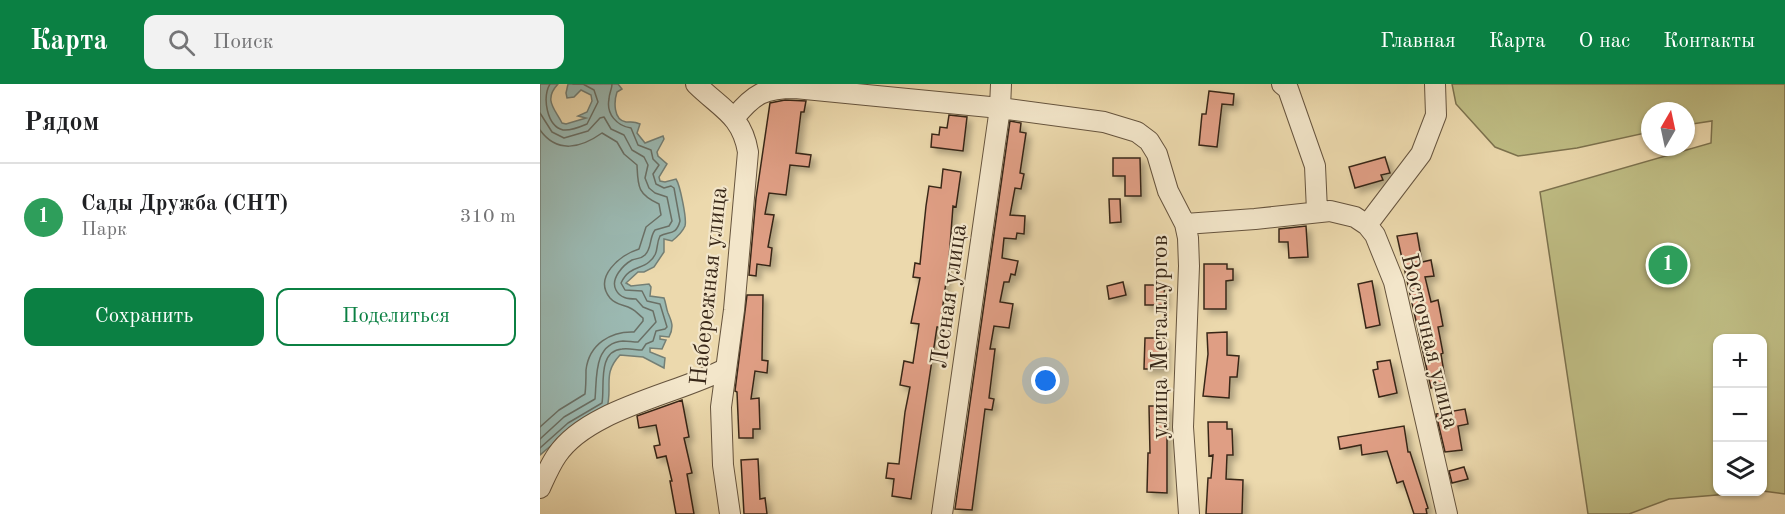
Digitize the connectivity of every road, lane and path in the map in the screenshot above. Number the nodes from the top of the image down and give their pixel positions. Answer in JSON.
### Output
{"nodes":[{"id":1,"x":696,"y":84,"type":"edge"},
{"id":2,"x":1001,"y":84,"type":"edge"},
{"id":3,"x":1282,"y":84,"type":"edge"},
{"id":4,"x":1435,"y":84,"type":"edge"},
{"id":5,"x":1000,"y":108,"type":"junction"},
{"id":6,"x":735,"y":117,"type":"junction"},
{"id":7,"x":1317,"y":211,"type":"junction"},
{"id":8,"x":1185,"y":224,"type":"junction"},
{"id":9,"x":1367,"y":225,"type":"junction"},
{"id":10,"x":725,"y":369,"type":"junction"},
{"id":11,"x":540,"y":488,"type":"edge"},
{"id":12,"x":730,"y":514,"type":"edge"},
{"id":13,"x":942,"y":514,"type":"edge"},
{"id":14,"x":1189,"y":514,"type":"edge"},
{"id":15,"x":1447,"y":514,"type":"edge"}],
"edges":[{"from":1,"to":6,"type":"street","name":"Набережная улица"},
{"from":2,"to":5,"type":"street","name":"Лесная улица"},
{"from":3,"to":7,"type":"street"},
{"from":4,"to":9,"type":"street"},
{"from":5,"to":6,"type":"street","name":"улица Металлургов"},
{"from":5,"to":8,"type":"street","name":"улица Металлургов"},
{"from":5,"to":13,"type":"street","name":"Лесная улица"},
{"from":6,"to":10,"type":"street","name":"Набережная улица"},
{"from":7,"to":8,"type":"street"},
{"from":7,"to":9,"type":"street"},
{"from":8,"to":14,"type":"street","name":"улица Металлургов"},
{"from":9,"to":15,"type":"street","name":"Восточная улица"},
{"from":10,"to":11,"type":"street"},
{"from":10,"to":12,"type":"street","name":"Набережная улица"}]}
